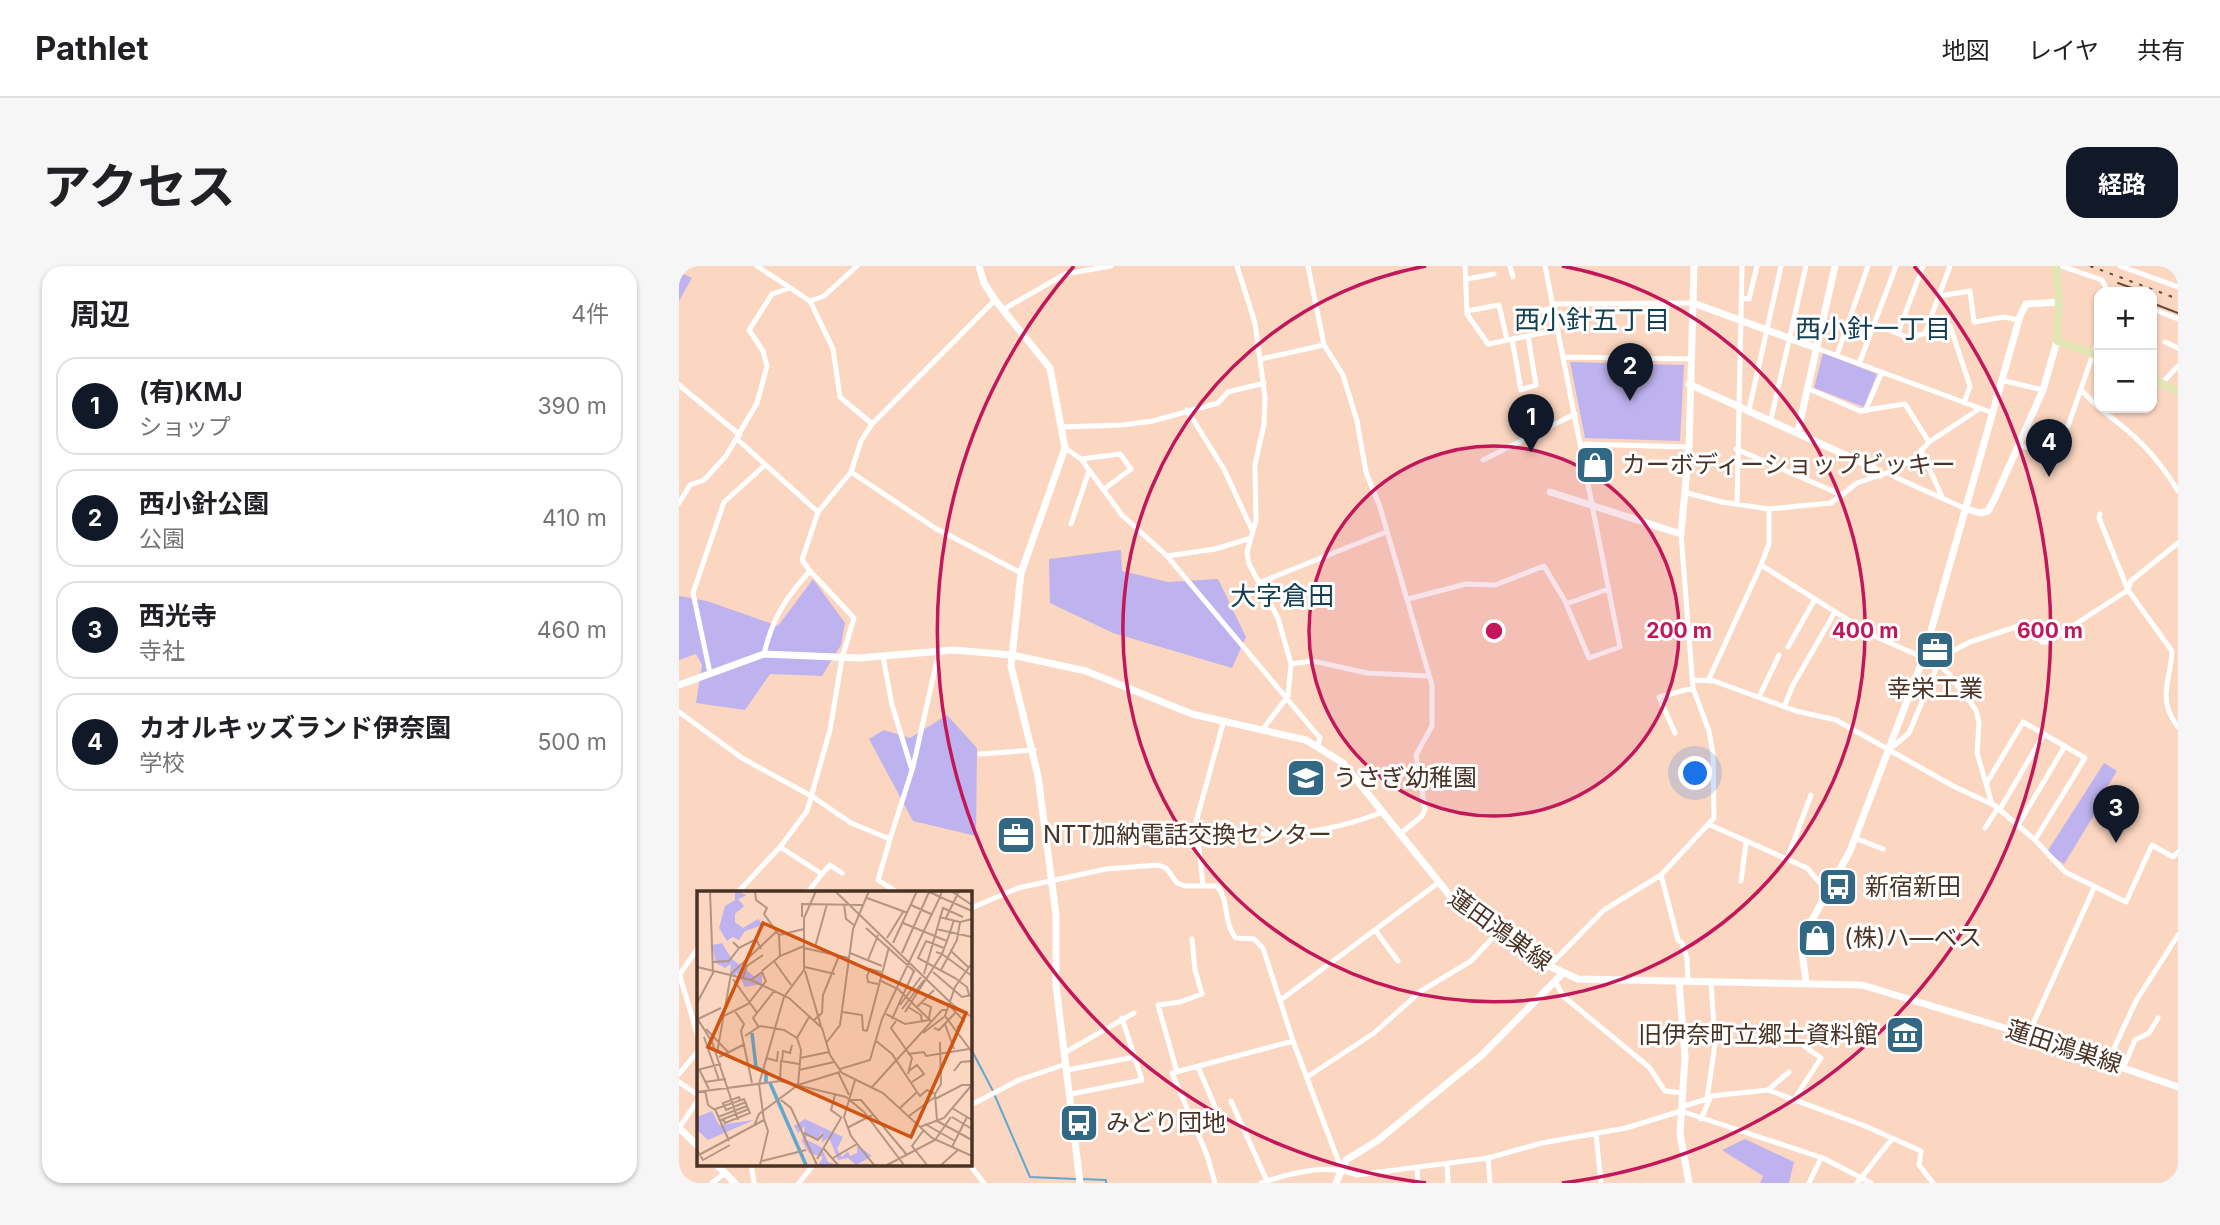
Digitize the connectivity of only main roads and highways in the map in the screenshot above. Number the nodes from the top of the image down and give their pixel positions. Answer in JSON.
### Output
{"nodes":[{"id":1,"x":2059,"y":266,"type":"edge"},
{"id":2,"x":2094,"y":354,"type":"edge"},
{"id":3,"x":2157,"y":380,"type":"edge"},
{"id":4,"x":2178,"y":392,"type":"edge"}],
"edges":[{"from":1,"to":2,"type":"main road"},
{"from":3,"to":4,"type":"main road"}]}
